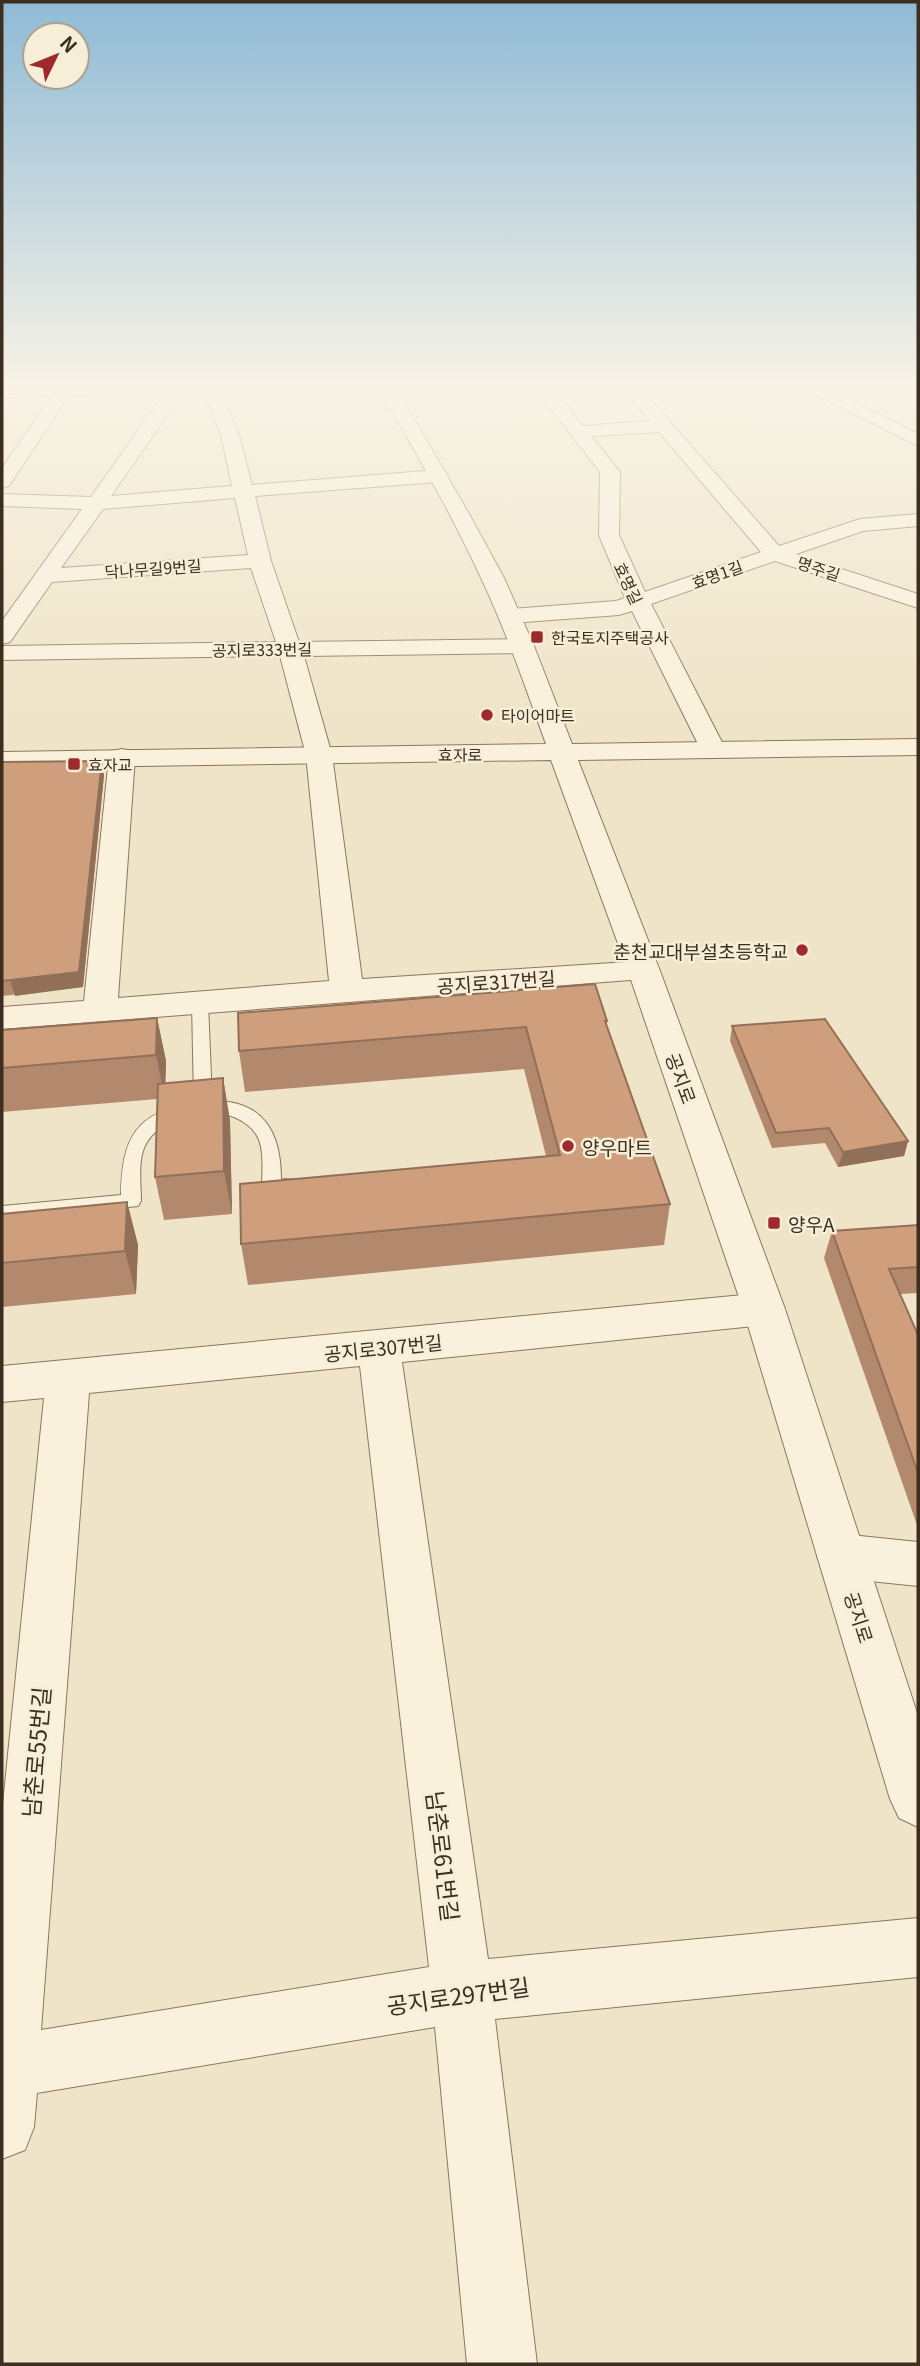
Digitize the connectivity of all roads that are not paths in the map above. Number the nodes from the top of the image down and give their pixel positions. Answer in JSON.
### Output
{"nodes":[{"id":1,"x":104,"y":493,"type":"edge"},
{"id":2,"x":213,"y":493,"type":"edge"},
{"id":3,"x":243,"y":493,"type":"edge"},
{"id":4,"x":447,"y":493,"type":"edge"},
{"id":5,"x":610,"y":493,"type":"edge"},
{"id":6,"x":721,"y":493,"type":"edge"},
{"id":7,"x":2,"y":500,"type":"edge"},
{"id":8,"x":97,"y":503,"type":"junction"},
{"id":9,"x":918,"y":520,"type":"edge"},
{"id":10,"x":774,"y":554,"type":"junction"},
{"id":11,"x":260,"y":561,"type":"junction"},
{"id":12,"x":46,"y":576,"type":"junction"},
{"id":13,"x":918,"y":601,"type":"edge"},
{"id":14,"x":639,"y":603,"type":"junction"},
{"id":15,"x":516,"y":631,"type":"junction"},
{"id":16,"x":2,"y":637,"type":"edge"},
{"id":17,"x":290,"y":649,"type":"junction"},
{"id":18,"x":2,"y":653,"type":"edge"},
{"id":19,"x":918,"y":747,"type":"edge"},
{"id":20,"x":713,"y":750,"type":"junction"},
{"id":21,"x":561,"y":753,"type":"junction"},
{"id":22,"x":318,"y":755,"type":"junction"},
{"id":23,"x":122,"y":757,"type":"junction"},
{"id":24,"x":2,"y":760,"type":"edge"},
{"id":25,"x":644,"y":971,"type":"junction"},
{"id":26,"x":347,"y":990,"type":"junction"},
{"id":27,"x":200,"y":1003,"type":"junction"},
{"id":28,"x":100,"y":1010,"type":"junction"},
{"id":29,"x":2,"y":1018,"type":"edge"},
{"id":30,"x":203,"y":1107,"type":"junction"},
{"id":31,"x":314,"y":1184,"type":"edge"},
{"id":32,"x":2,"y":1213,"type":"edge"},
{"id":33,"x":764,"y":1309,"type":"junction"},
{"id":34,"x":379,"y":1348,"type":"junction"},
{"id":35,"x":68,"y":1376,"type":"junction"},
{"id":36,"x":2,"y":1384,"type":"edge"},
{"id":37,"x":841,"y":1556,"type":"junction"},
{"id":38,"x":918,"y":1564,"type":"edge"},
{"id":39,"x":918,"y":1799,"type":"edge"},
{"id":40,"x":918,"y":1948,"type":"edge"},
{"id":41,"x":462,"y":1992,"type":"junction"},
{"id":42,"x":4,"y":2068,"type":"edge"},
{"id":43,"x":2,"y":2127,"type":"edge"},
{"id":44,"x":502,"y":2364,"type":"edge"}],
"edges":[{"from":1,"to":8,"type":"street"},
{"from":2,"to":8,"type":"street"},
{"from":3,"to":11,"type":"street"},
{"from":4,"to":15,"type":"street","name":"공지로"},
{"from":5,"to":14,"type":"street","name":"효명길"},
{"from":6,"to":10,"type":"street","name":"명주길"},
{"from":7,"to":8,"type":"street"},
{"from":8,"to":12,"type":"street"},
{"from":9,"to":10,"type":"street","name":"효명1길"},
{"from":10,"to":13,"type":"street","name":"명주길"},
{"from":10,"to":14,"type":"street","name":"효명1길"},
{"from":11,"to":12,"type":"street","name":"닥나무길9번길"},
{"from":11,"to":17,"type":"street"},
{"from":12,"to":16,"type":"street"},
{"from":14,"to":15,"type":"street","name":"효명1길"},
{"from":14,"to":20,"type":"street","name":"효명길"},
{"from":15,"to":17,"type":"street","name":"공지로333번길"},
{"from":15,"to":21,"type":"street","name":"공지로"},
{"from":17,"to":18,"type":"street","name":"공지로333번길"},
{"from":17,"to":22,"type":"street"},
{"from":19,"to":20,"type":"street","name":"효자로"},
{"from":20,"to":21,"type":"street","name":"효자로"},
{"from":21,"to":22,"type":"street","name":"효자로"},
{"from":21,"to":25,"type":"street","name":"공지로"},
{"from":22,"to":23,"type":"street","name":"효자로"},
{"from":22,"to":26,"type":"street"},
{"from":23,"to":24,"type":"street","name":"효자로"},
{"from":23,"to":28,"type":"street"},
{"from":25,"to":26,"type":"street","name":"공지로317번길"},
{"from":25,"to":33,"type":"street","name":"공지로"},
{"from":26,"to":27,"type":"street","name":"공지로317번길"},
{"from":27,"to":28,"type":"street","name":"공지로317번길"},
{"from":27,"to":30,"type":"lane"},
{"from":28,"to":29,"type":"street","name":"공지로317번길"},
{"from":30,"to":31,"type":"lane"},
{"from":30,"to":32,"type":"lane"},
{"from":33,"to":34,"type":"street","name":"공지로307번길"},
{"from":33,"to":37,"type":"street","name":"공지로"},
{"from":34,"to":35,"type":"street","name":"공지로307번길"},
{"from":34,"to":41,"type":"street","name":"남춘로61번길"},
{"from":35,"to":36,"type":"street","name":"공지로307번길"},
{"from":35,"to":42,"type":"street","name":"남춘로55번길"},
{"from":37,"to":38,"type":"street"},
{"from":37,"to":39,"type":"street","name":"공지로"},
{"from":40,"to":41,"type":"street","name":"공지로297번길"},
{"from":41,"to":42,"type":"street","name":"공지로297번길"},
{"from":41,"to":44,"type":"street","name":"남춘로61번길"},
{"from":42,"to":43,"type":"street","name":"남춘로55번길"}]}
